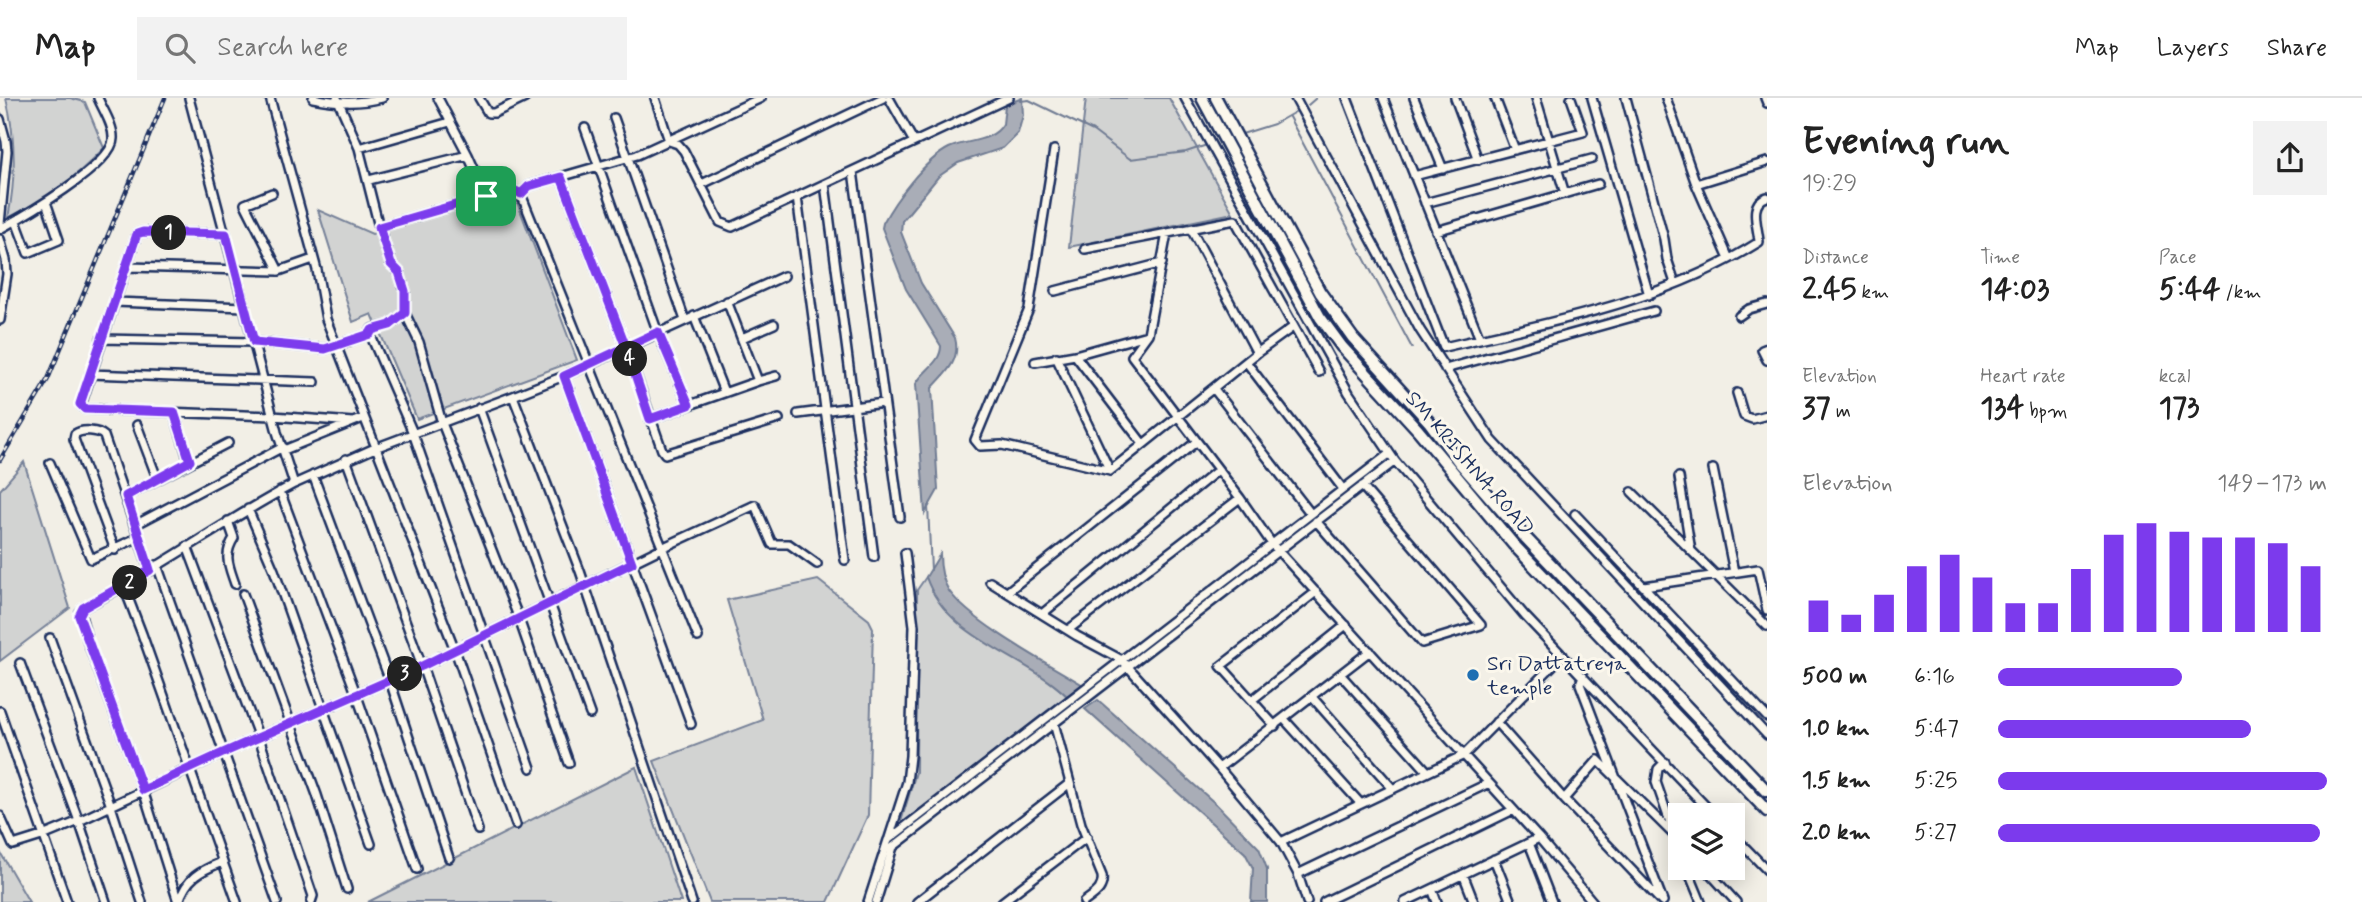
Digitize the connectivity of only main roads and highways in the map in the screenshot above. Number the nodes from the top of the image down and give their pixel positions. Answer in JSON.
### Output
{"nodes":[{"id":1,"x":1202,"y":98,"type":"edge"},
{"id":2,"x":1216,"y":98,"type":"edge"},
{"id":3,"x":1767,"y":791,"type":"edge"},
{"id":4,"x":1767,"y":811,"type":"edge"}],
"edges":[{"from":1,"to":4,"type":"highway","name":"SM KRISHNA ROAD"},
{"from":2,"to":3,"type":"highway","name":"SM KRISHNA ROAD"}]}
